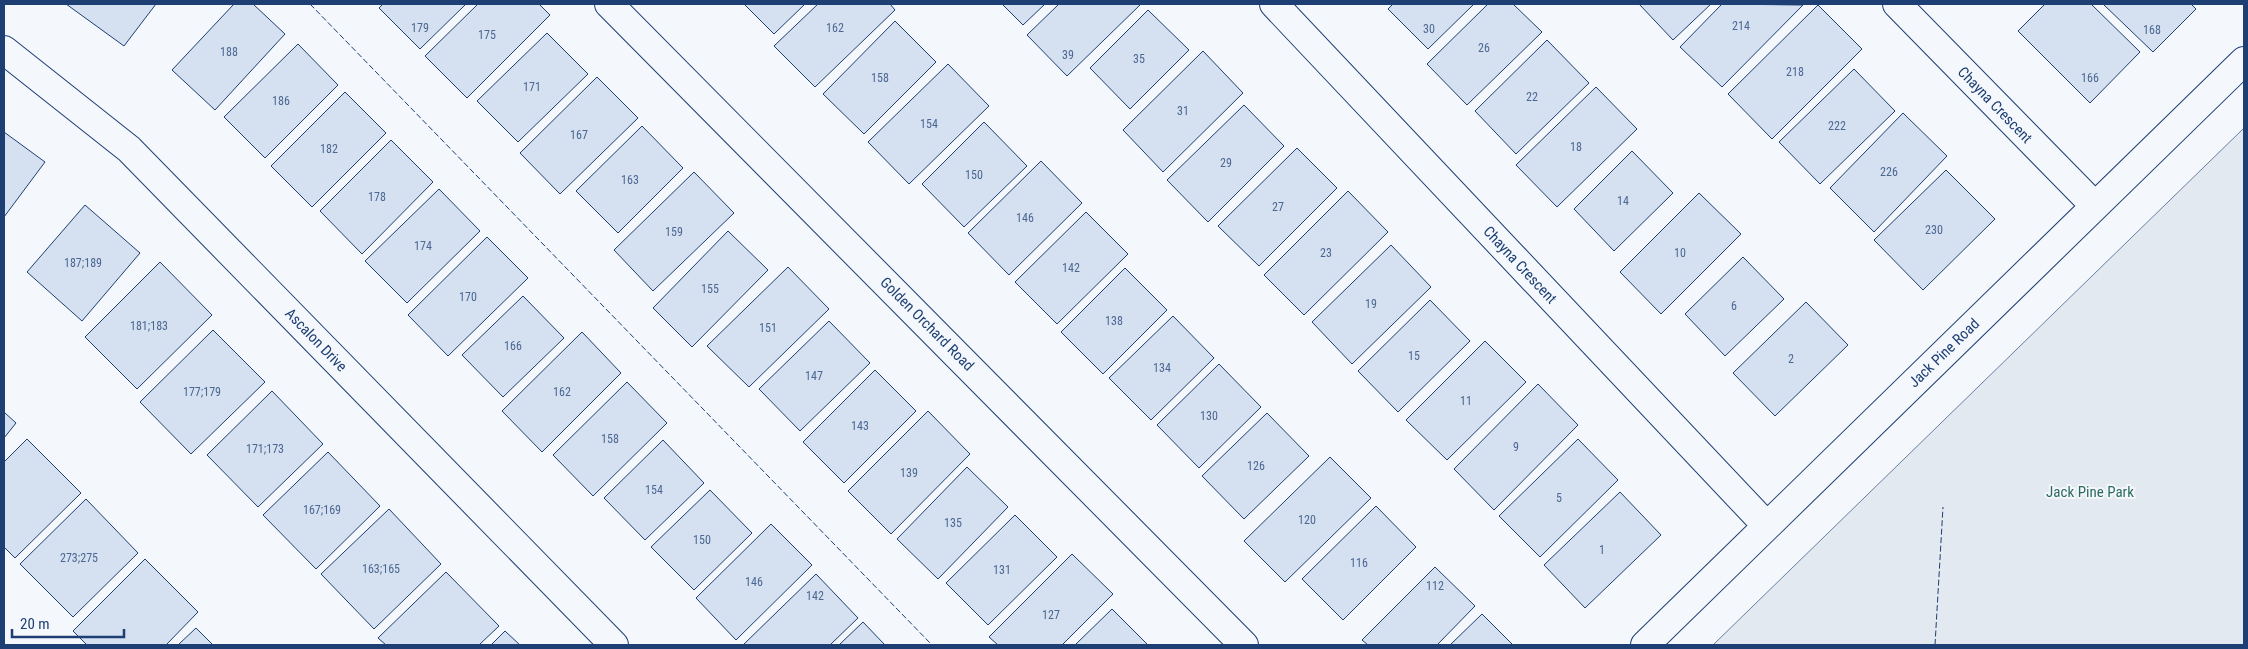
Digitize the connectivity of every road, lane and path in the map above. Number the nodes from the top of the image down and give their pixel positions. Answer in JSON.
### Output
{"nodes":[{"id":1,"x":609,"y":4,"type":"edge"},
{"id":2,"x":1274,"y":4,"type":"edge"},
{"id":3,"x":1897,"y":4,"type":"edge"},
{"id":4,"x":4,"y":50,"type":"edge"},
{"id":5,"x":2244,"y":61,"type":"edge"},
{"id":6,"x":2094,"y":205,"type":"junction"},
{"id":7,"x":1767,"y":526,"type":"junction"},
{"id":8,"x":614,"y":645,"type":"edge"},
{"id":9,"x":1244,"y":645,"type":"edge"},
{"id":10,"x":1645,"y":645,"type":"edge"}],
"edges":[{"from":1,"to":9,"type":"street","name":"Golden Orchard Road"},
{"from":2,"to":7,"type":"street","name":"Chayna Crescent"},
{"from":3,"to":6,"type":"street","name":"Chayna Crescent"},
{"from":4,"to":8,"type":"street","name":"Ascalon Drive"},
{"from":5,"to":6,"type":"street","name":"Jack Pine Road"},
{"from":6,"to":7,"type":"street","name":"Jack Pine Road"},
{"from":7,"to":10,"type":"street","name":"Jack Pine Road"}]}
